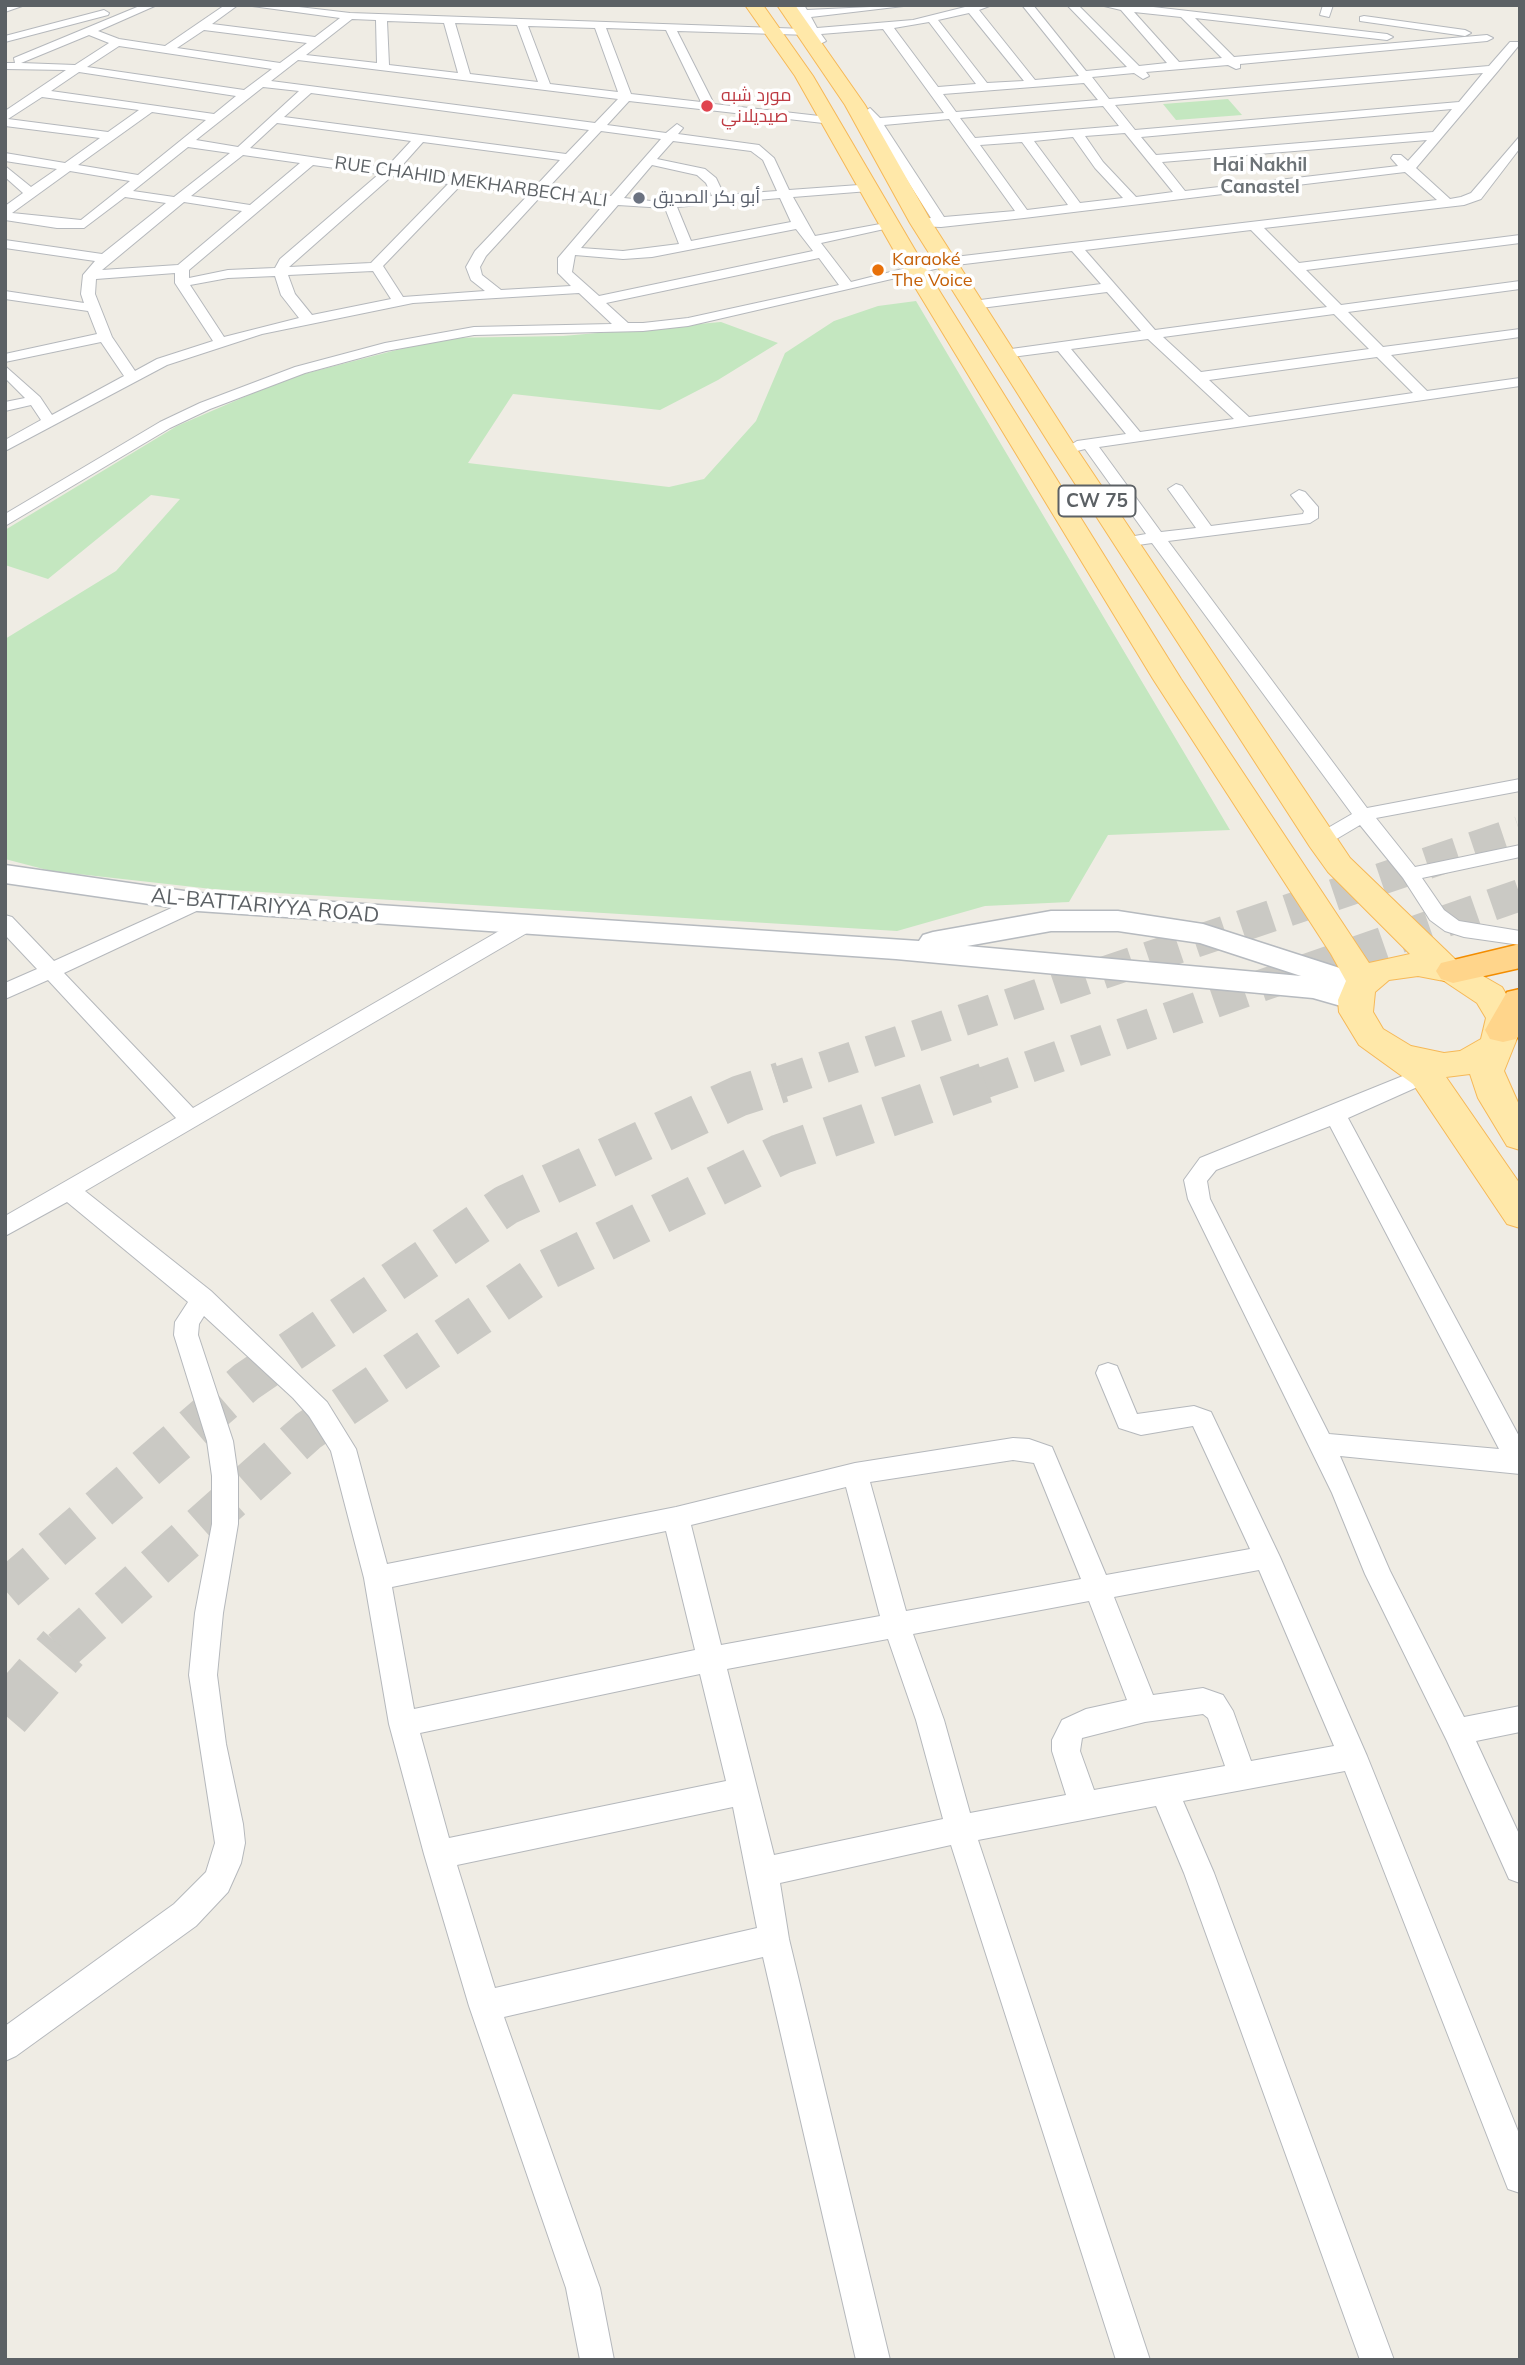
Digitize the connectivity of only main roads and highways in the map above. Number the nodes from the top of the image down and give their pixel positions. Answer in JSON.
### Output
{"nodes":[{"id":1,"x":754,"y":5,"type":"edge"},
{"id":2,"x":801,"y":18,"type":"edge"},
{"id":3,"x":5,"y":874,"type":"edge"},
{"id":4,"x":896,"y":949,"type":"junction"},
{"id":5,"x":1520,"y":956,"type":"edge"},
{"id":6,"x":1459,"y":975,"type":"junction"},
{"id":7,"x":1359,"y":990,"type":"junction"},
{"id":8,"x":1511,"y":1018,"type":"edge"},
{"id":9,"x":1413,"y":1065,"type":"junction"},
{"id":10,"x":1520,"y":1137,"type":"edge"},
{"id":11,"x":1520,"y":1214,"type":"edge"}],
"edges":[{"from":1,"to":7,"type":"main road"},
{"from":2,"to":6,"type":"main road","number":"CW 75"},
{"from":3,"to":4,"type":"main road","name":"AL-BATTARIYYA ROAD"},
{"from":4,"to":7,"type":"main road"},
{"from":4,"to":7,"type":"main road"},
{"from":5,"to":6,"type":"highway"},
{"from":6,"to":7,"type":"main road"},
{"from":6,"to":8,"type":"main road"},
{"from":7,"to":9,"type":"main road"},
{"from":8,"to":9,"type":"main road"},
{"from":8,"to":10,"type":"main road"},
{"from":9,"to":11,"type":"main road"}]}
